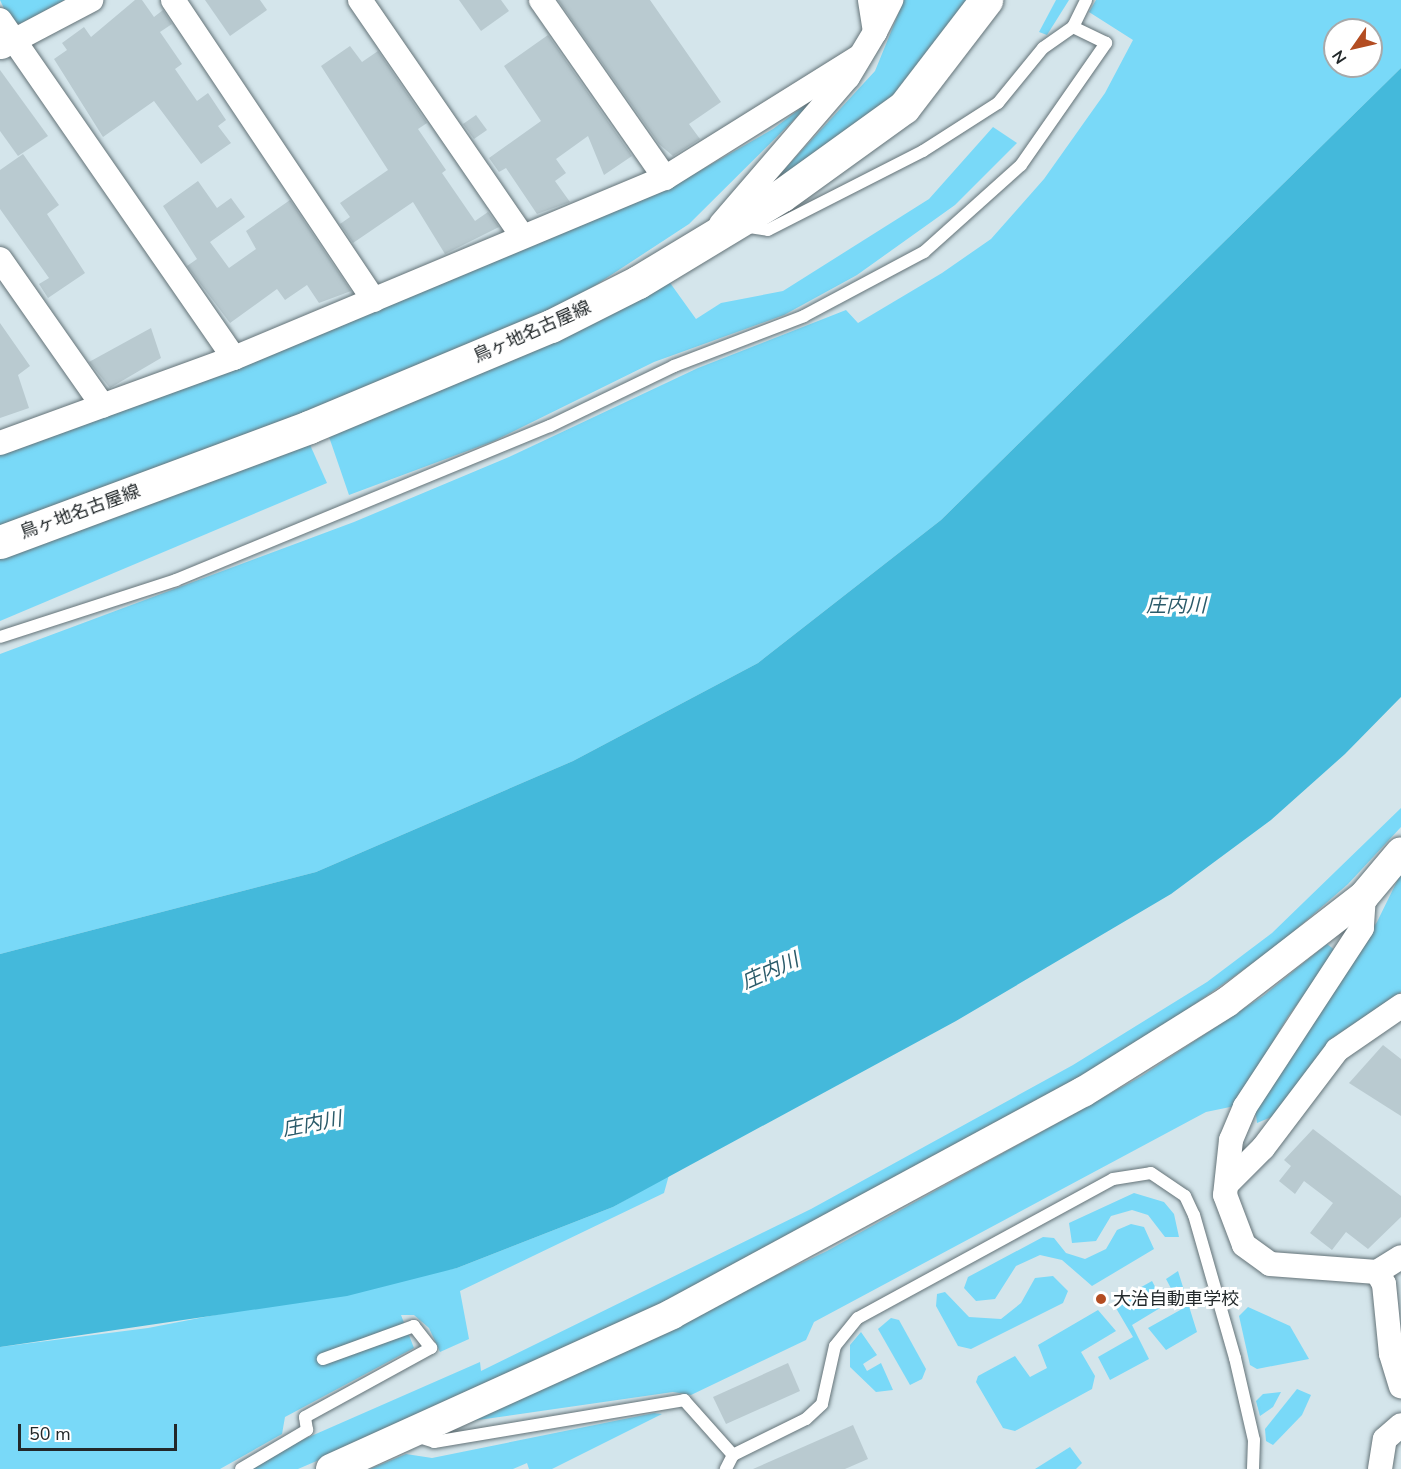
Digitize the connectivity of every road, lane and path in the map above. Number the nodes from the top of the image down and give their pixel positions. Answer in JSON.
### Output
{"nodes":[{"id":1,"x":91,"y":0,"type":"edge"},
{"id":2,"x":173,"y":0,"type":"edge"},
{"id":3,"x":360,"y":0,"type":"edge"},
{"id":4,"x":541,"y":0,"type":"edge"},
{"id":5,"x":870,"y":0,"type":"edge"},
{"id":6,"x":891,"y":0,"type":"edge"},
{"id":7,"x":986,"y":0,"type":"edge"},
{"id":8,"x":1086,"y":0,"type":"edge"},
{"id":9,"x":0,"y":20,"type":"edge"},
{"id":10,"x":1073,"y":27,"type":"junction"},
{"id":11,"x":874,"y":32,"type":"junction"},
{"id":12,"x":7,"y":44,"type":"edge"},
{"id":13,"x":860,"y":56,"type":"junction"},
{"id":14,"x":665,"y":178,"type":"junction"},
{"id":15,"x":721,"y":230,"type":"junction"},
{"id":16,"x":522,"y":234,"type":"junction"},
{"id":17,"x":0,"y":259,"type":"edge"},
{"id":18,"x":374,"y":300,"type":"junction"},
{"id":19,"x":234,"y":358,"type":"junction"},
{"id":20,"x":103,"y":406,"type":"junction"},
{"id":21,"x":0,"y":442,"type":"edge"},
{"id":22,"x":0,"y":542,"type":"edge"},
{"id":23,"x":0,"y":637,"type":"edge"},
{"id":24,"x":1401,"y":852,"type":"edge"},
{"id":25,"x":1364,"y":896,"type":"junction"},
{"id":26,"x":1401,"y":1006,"type":"edge"},
{"id":27,"x":1229,"y":1182,"type":"junction"},
{"id":28,"x":1401,"y":1257,"type":"edge"},
{"id":29,"x":1377,"y":1272,"type":"junction"},
{"id":30,"x":323,"y":1359,"type":"dead end"},
{"id":31,"x":1401,"y":1387,"type":"edge"},
{"id":32,"x":1401,"y":1425,"type":"edge"},
{"id":33,"x":412,"y":1435,"type":"junction"},
{"id":34,"x":733,"y":1455,"type":"junction"},
{"id":35,"x":241,"y":1469,"type":"edge"},
{"id":36,"x":331,"y":1469,"type":"edge"},
{"id":37,"x":726,"y":1469,"type":"edge"},
{"id":38,"x":1253,"y":1469,"type":"edge"},
{"id":39,"x":1380,"y":1469,"type":"edge"}],
"edges":[{"from":1,"to":12,"type":"street"},
{"from":2,"to":18,"type":"street"},
{"from":3,"to":16,"type":"street"},
{"from":4,"to":14,"type":"street"},
{"from":5,"to":11,"type":"street"},
{"from":6,"to":11,"type":"street"},
{"from":7,"to":15,"type":"main road","name":"鳥ヶ地名古屋線"},
{"from":8,"to":10,"type":"lane"},
{"from":9,"to":12,"type":"street"},
{"from":10,"to":15,"type":"lane"},
{"from":10,"to":23,"type":"lane"},
{"from":11,"to":13,"type":"street"},
{"from":12,"to":19,"type":"street"},
{"from":13,"to":14,"type":"street"},
{"from":13,"to":15,"type":"street"},
{"from":14,"to":16,"type":"street"},
{"from":15,"to":22,"type":"main road","name":"鳥ヶ地名古屋線"},
{"from":16,"to":18,"type":"street"},
{"from":17,"to":20,"type":"street"},
{"from":18,"to":19,"type":"street"},
{"from":19,"to":20,"type":"street"},
{"from":20,"to":21,"type":"street"},
{"from":24,"to":25,"type":"street"},
{"from":25,"to":27,"type":"street"},
{"from":25,"to":33,"type":"street"},
{"from":26,"to":27,"type":"street"},
{"from":27,"to":29,"type":"street"},
{"from":28,"to":29,"type":"street"},
{"from":29,"to":31,"type":"street"},
{"from":30,"to":35,"type":"lane"},
{"from":32,"to":39,"type":"street"},
{"from":33,"to":34,"type":"lane"},
{"from":33,"to":36,"type":"street"},
{"from":34,"to":37,"type":"lane"},
{"from":34,"to":38,"type":"lane"}]}
